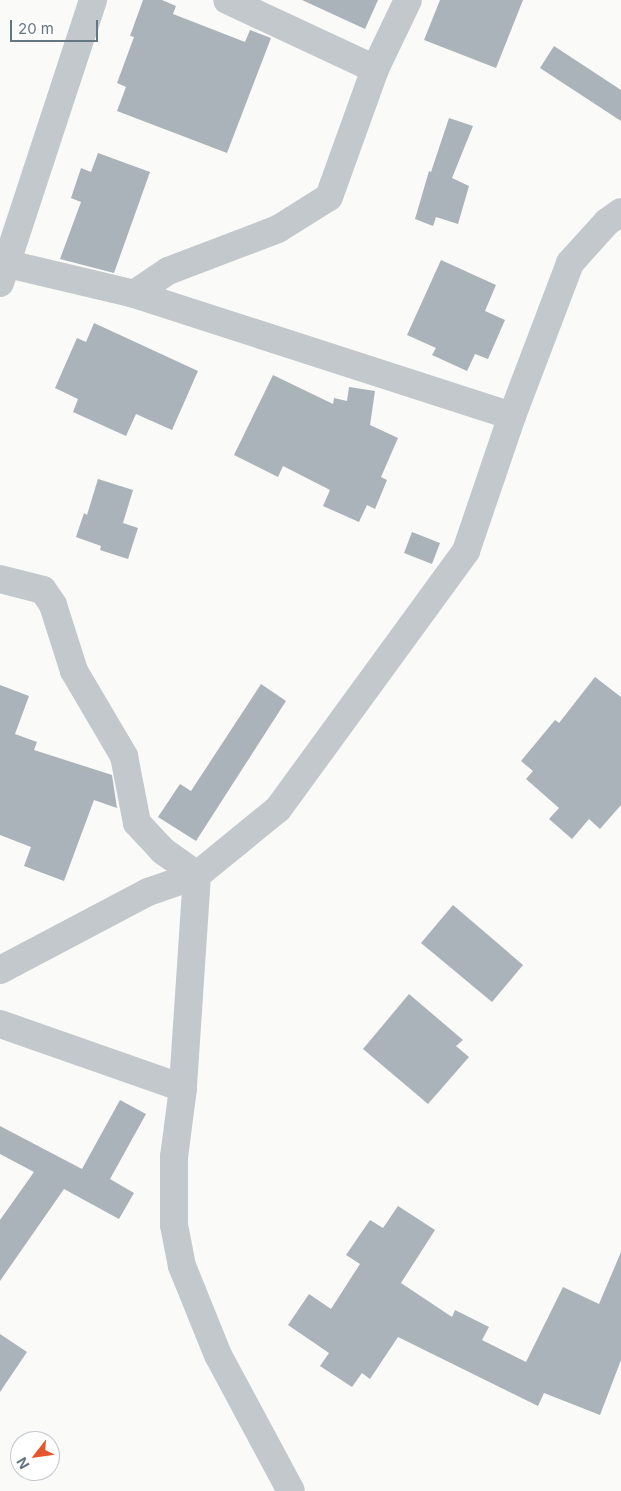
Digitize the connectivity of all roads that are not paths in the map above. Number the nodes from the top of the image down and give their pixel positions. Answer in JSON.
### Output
{"nodes":[{"id":1,"x":93,"y":0,"type":"edge"},
{"id":2,"x":227,"y":0,"type":"edge"},
{"id":3,"x":408,"y":0,"type":"edge"},
{"id":4,"x":375,"y":69,"type":"junction"},
{"id":5,"x":621,"y":212,"type":"edge"},
{"id":6,"x":3,"y":270,"type":"edge"},
{"id":7,"x":134,"y":294,"type":"junction"},
{"id":8,"x":512,"y":416,"type":"junction"},
{"id":9,"x":0,"y":579,"type":"edge"},
{"id":10,"x":197,"y":875,"type":"junction"},
{"id":11,"x":0,"y":970,"type":"edge"},
{"id":12,"x":0,"y":1024,"type":"edge"},
{"id":13,"x":183,"y":1088,"type":"junction"},
{"id":14,"x":291,"y":1491,"type":"edge"}],
"edges":[{"from":1,"to":6,"type":"street"},
{"from":2,"to":4,"type":"street"},
{"from":3,"to":4,"type":"street"},
{"from":4,"to":7,"type":"street"},
{"from":5,"to":8,"type":"street"},
{"from":6,"to":7,"type":"street"},
{"from":7,"to":8,"type":"street"},
{"from":8,"to":10,"type":"street"},
{"from":9,"to":10,"type":"street"},
{"from":10,"to":11,"type":"street"},
{"from":10,"to":13,"type":"street"},
{"from":12,"to":13,"type":"street"},
{"from":13,"to":14,"type":"street"}]}
